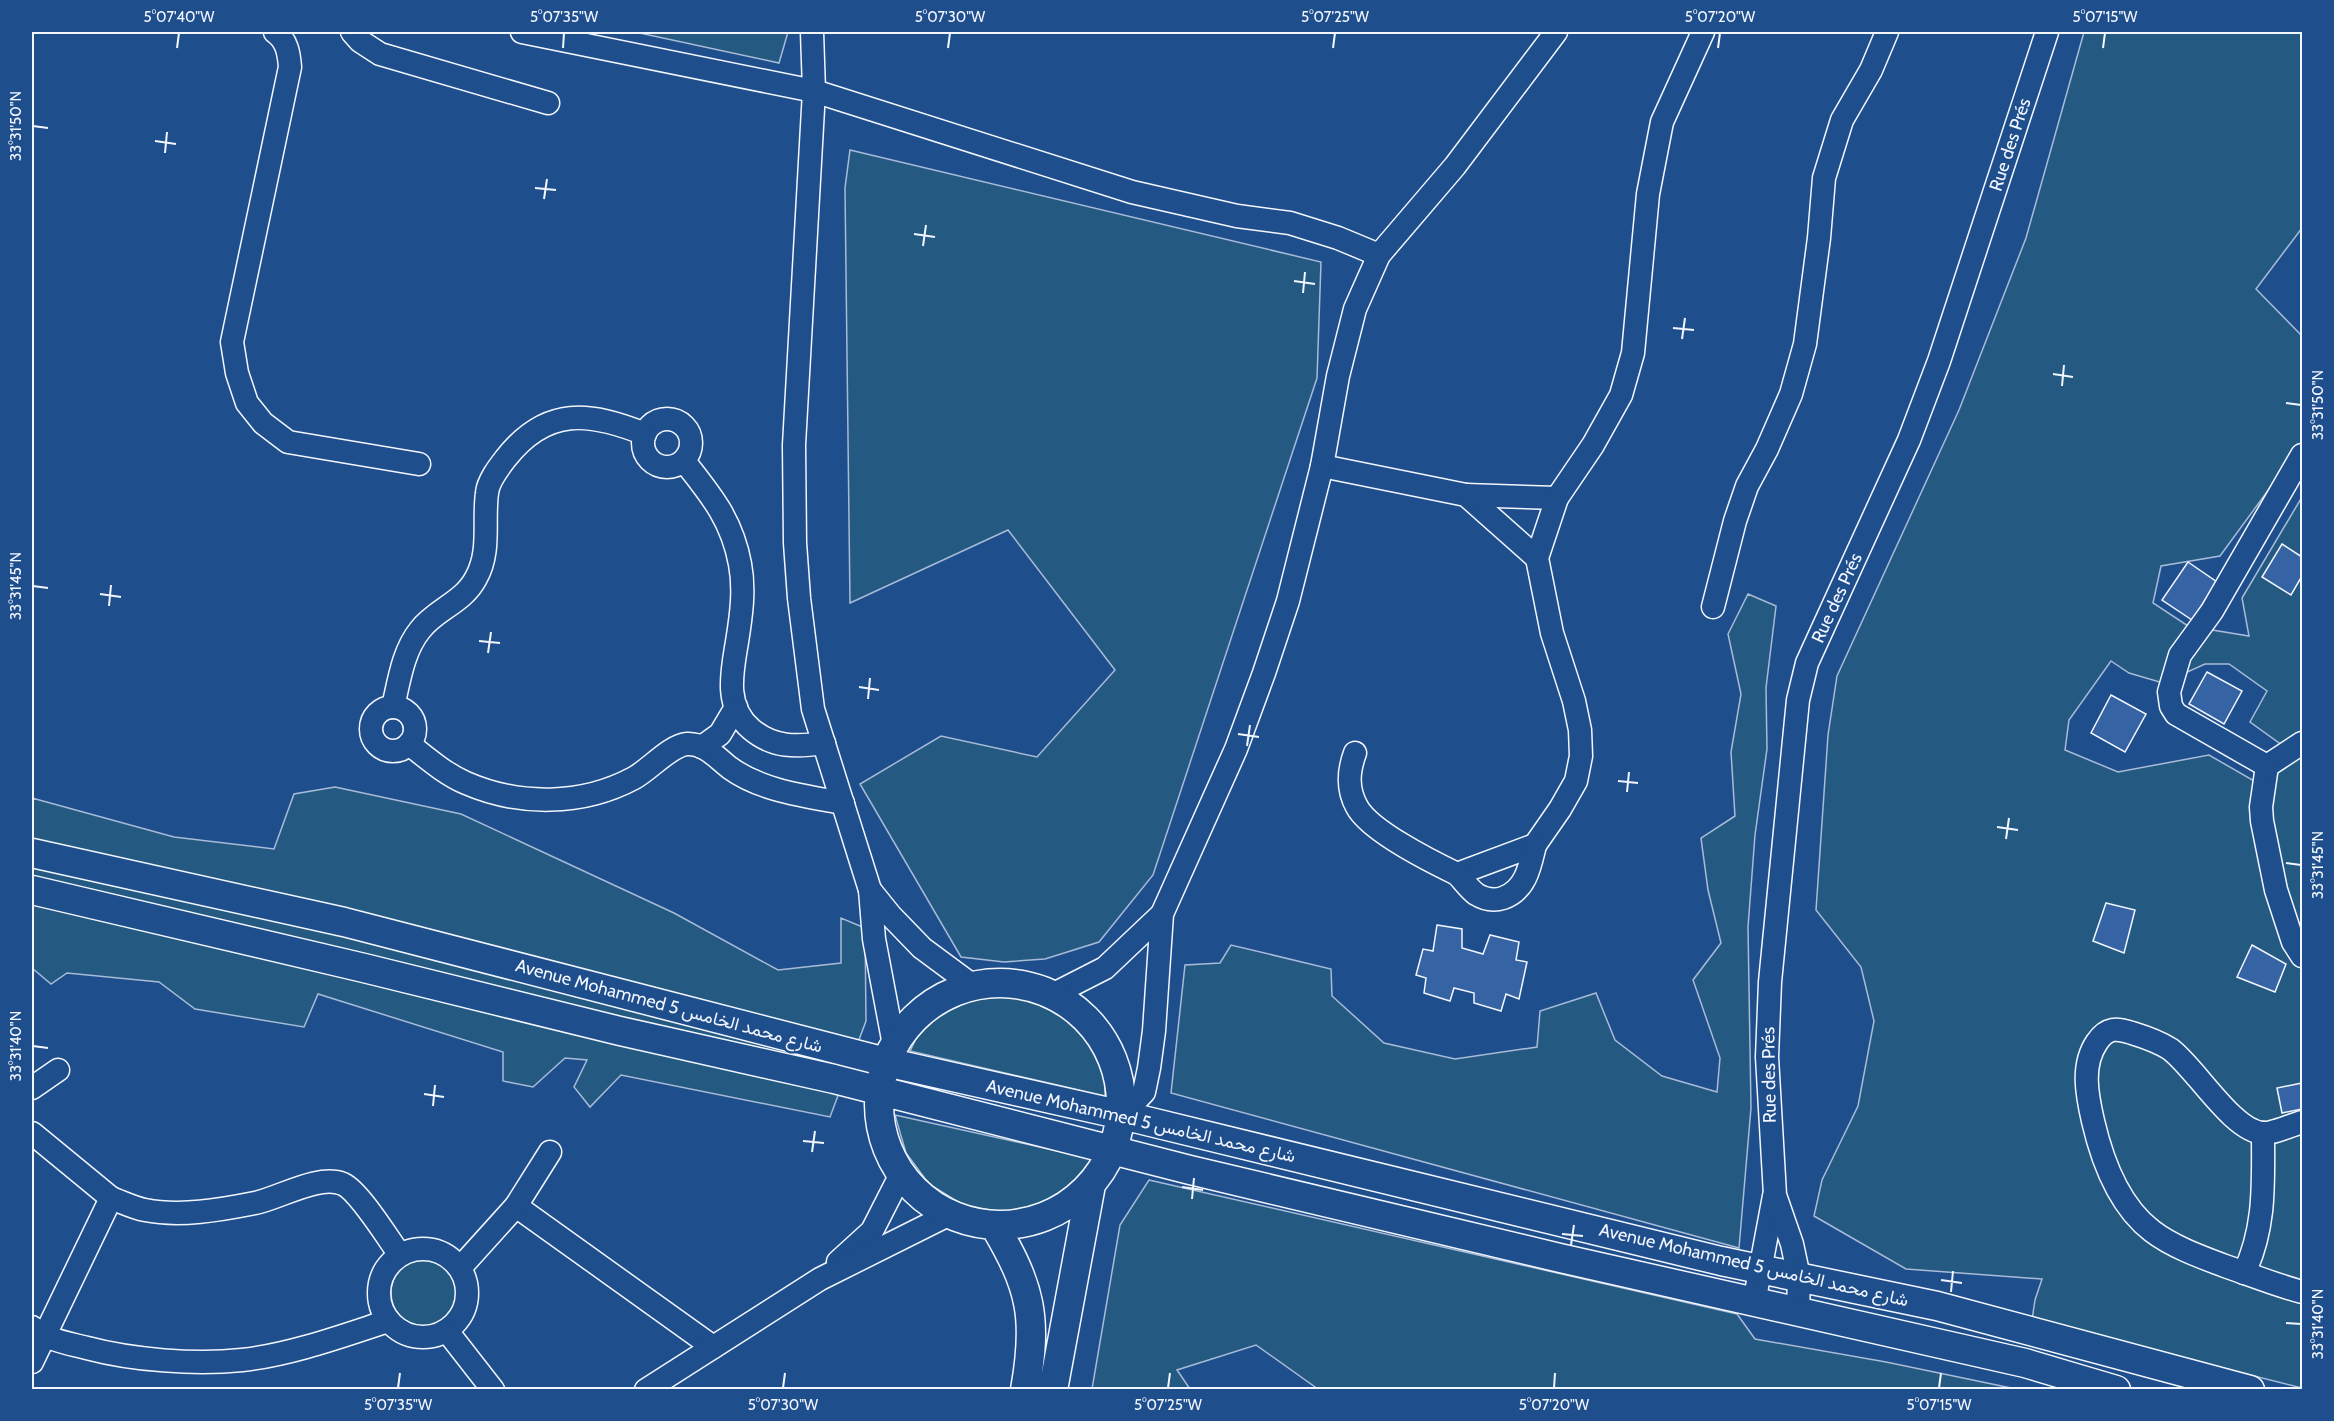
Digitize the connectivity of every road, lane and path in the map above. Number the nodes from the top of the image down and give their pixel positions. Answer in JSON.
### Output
{"nodes":[{"id":1,"x":275,"y":32,"type":"edge"},
{"id":2,"x":352,"y":32,"type":"edge"},
{"id":3,"x":812,"y":32,"type":"edge"},
{"id":4,"x":1556,"y":32,"type":"edge"},
{"id":5,"x":1703,"y":32,"type":"edge"},
{"id":6,"x":1887,"y":32,"type":"edge"},
{"id":7,"x":2047,"y":32,"type":"edge"},
{"id":8,"x":533,"y":33,"type":"edge"},
{"id":9,"x":814,"y":91,"type":"junction"},
{"id":10,"x":548,"y":103,"type":"dead end"},
{"id":11,"x":1379,"y":255,"type":"junction"},
{"id":12,"x":645,"y":434,"type":"junction"},
{"id":13,"x":2302,"y":455,"type":"edge"},
{"id":14,"x":684,"y":461,"type":"junction"},
{"id":15,"x":419,"y":464,"type":"dead end"},
{"id":16,"x":1322,"y":466,"type":"junction"},
{"id":17,"x":1466,"y":495,"type":"junction"},
{"id":18,"x":1557,"y":498,"type":"junction"},
{"id":19,"x":1537,"y":558,"type":"junction"},
{"id":20,"x":1713,"y":607,"type":"dead end"},
{"id":21,"x":393,"y":707,"type":"junction"},
{"id":22,"x":736,"y":707,"type":"junction"},
{"id":23,"x":824,"y":743,"type":"junction"},
{"id":24,"x":2302,"y":743,"type":"edge"},
{"id":25,"x":410,"y":744,"type":"junction"},
{"id":26,"x":702,"y":747,"type":"junction"},
{"id":27,"x":1355,"y":753,"type":"dead end"},
{"id":28,"x":2267,"y":766,"type":"junction"},
{"id":29,"x":843,"y":803,"type":"junction"},
{"id":30,"x":1535,"y":844,"type":"junction"},
{"id":31,"x":32,"y":853,"type":"edge"},
{"id":32,"x":1457,"y":874,"type":"junction"},
{"id":33,"x":32,"y":890,"type":"edge"},
{"id":34,"x":870,"y":890,"type":"junction"},
{"id":35,"x":1162,"y":914,"type":"junction"},
{"id":36,"x":2302,"y":956,"type":"edge"},
{"id":37,"x":972,"y":985,"type":"junction"},
{"id":38,"x":1054,"y":994,"type":"junction"},
{"id":39,"x":890,"y":1054,"type":"junction"},
{"id":40,"x":58,"y":1070,"type":"dead end"},
{"id":41,"x":32,"y":1088,"type":"edge"},
{"id":42,"x":879,"y":1091,"type":"junction"},
{"id":43,"x":1122,"y":1115,"type":"junction"},
{"id":44,"x":2302,"y":1122,"type":"edge"},
{"id":45,"x":32,"y":1132,"type":"edge"},
{"id":46,"x":2263,"y":1133,"type":"junction"},
{"id":47,"x":1114,"y":1149,"type":"junction"},
{"id":48,"x":550,"y":1152,"type":"dead end"},
{"id":49,"x":901,"y":1174,"type":"junction"},
{"id":50,"x":1091,"y":1185,"type":"junction"},
{"id":51,"x":1774,"y":1194,"type":"junction"},
{"id":52,"x":111,"y":1198,"type":"junction"},
{"id":53,"x":516,"y":1206,"type":"junction"},
{"id":54,"x":950,"y":1214,"type":"junction"},
{"id":55,"x":994,"y":1225,"type":"junction"},
{"id":56,"x":400,"y":1255,"type":"junction"},
{"id":57,"x":460,"y":1268,"type":"junction"},
{"id":58,"x":1761,"y":1269,"type":"junction"},
{"id":59,"x":2244,"y":1273,"type":"junction"},
{"id":60,"x":1799,"y":1277,"type":"junction"},
{"id":61,"x":820,"y":1279,"type":"junction"},
{"id":62,"x":2302,"y":1292,"type":"edge"},
{"id":63,"x":1754,"y":1303,"type":"junction"},
{"id":64,"x":1798,"y":1313,"type":"junction"},
{"id":65,"x":388,"y":1321,"type":"junction"},
{"id":66,"x":447,"y":1331,"type":"junction"},
{"id":67,"x":37,"y":1332,"type":"edge"},
{"id":68,"x":713,"y":1347,"type":"junction"},
{"id":69,"x":32,"y":1362,"type":"edge"},
{"id":70,"x":493,"y":1389,"type":"edge"},
{"id":71,"x":646,"y":1389,"type":"edge"},
{"id":72,"x":1025,"y":1389,"type":"edge"},
{"id":73,"x":1053,"y":1389,"type":"edge"},
{"id":74,"x":2116,"y":1389,"type":"edge"},
{"id":75,"x":2250,"y":1389,"type":"edge"}],
"edges":[{"from":1,"to":15,"type":"street"},
{"from":2,"to":10,"type":"street"},
{"from":3,"to":9,"type":"street"},
{"from":4,"to":11,"type":"street"},
{"from":5,"to":18,"type":"street"},
{"from":6,"to":20,"type":"street"},
{"from":7,"to":51,"type":"street","name":"Rue des Prés"},
{"from":8,"to":9,"type":"street"},
{"from":9,"to":11,"type":"street"},
{"from":9,"to":23,"type":"street"},
{"from":11,"to":16,"type":"street"},
{"from":12,"to":14,"type":"street"},
{"from":12,"to":14,"type":"street"},
{"from":12,"to":21,"type":"street"},
{"from":13,"to":28,"type":"street"},
{"from":14,"to":22,"type":"street"},
{"from":16,"to":17,"type":"street"},
{"from":16,"to":35,"type":"street"},
{"from":17,"to":18,"type":"street"},
{"from":17,"to":19,"type":"street"},
{"from":18,"to":19,"type":"street"},
{"from":19,"to":30,"type":"street"},
{"from":21,"to":25,"type":"street"},
{"from":21,"to":25,"type":"street"},
{"from":22,"to":23,"type":"street"},
{"from":22,"to":26,"type":"street"},
{"from":23,"to":29,"type":"street"},
{"from":24,"to":28,"type":"street"},
{"from":25,"to":26,"type":"street"},
{"from":26,"to":29,"type":"street"},
{"from":27,"to":32,"type":"street"},
{"from":28,"to":36,"type":"street"},
{"from":29,"to":34,"type":"street"},
{"from":30,"to":32,"type":"street"},
{"from":30,"to":32,"type":"street"},
{"from":31,"to":39,"type":"main road","name":"Avenue Mohammed 5 شارع محمد الخامس"},
{"from":33,"to":42,"type":"main road","name":"Avenue Mohammed 5 شارع محمد الخامس"},
{"from":34,"to":37,"type":"street"},
{"from":34,"to":39,"type":"street"},
{"from":35,"to":38,"type":"street"},
{"from":35,"to":43,"type":"street"},
{"from":37,"to":38,"type":"main road"},
{"from":37,"to":39,"type":"main road"},
{"from":38,"to":43,"type":"main road"},
{"from":39,"to":42,"type":"main road"},
{"from":39,"to":43,"type":"main road","name":"Avenue Mohammed 5 شارع محمد الخامس"},
{"from":40,"to":41,"type":"street"},
{"from":42,"to":47,"type":"main road","name":"Avenue Mohammed 5 شارع محمد الخامس"},
{"from":42,"to":49,"type":"main road"},
{"from":43,"to":47,"type":"main road"},
{"from":43,"to":58,"type":"main road","name":"Avenue Mohammed 5 شارع محمد الخامس"},
{"from":44,"to":46,"type":"street"},
{"from":45,"to":52,"type":"street"},
{"from":46,"to":59,"type":"street"},
{"from":46,"to":59,"type":"street"},
{"from":47,"to":50,"type":"main road"},
{"from":47,"to":63,"type":"main road","name":"Avenue Mohammed 5 شارع محمد الخامس"},
{"from":48,"to":53,"type":"street"},
{"from":49,"to":54,"type":"main road"},
{"from":49,"to":61,"type":"street"},
{"from":50,"to":55,"type":"main road"},
{"from":50,"to":73,"type":"main road"},
{"from":51,"to":58,"type":"street","name":"Rue des Prés"},
{"from":51,"to":60,"type":"street","name":"Rue des Prés"},
{"from":52,"to":56,"type":"street"},
{"from":52,"to":67,"type":"street"},
{"from":53,"to":57,"type":"street"},
{"from":53,"to":68,"type":"street"},
{"from":54,"to":55,"type":"main road"},
{"from":54,"to":61,"type":"street"},
{"from":55,"to":72,"type":"main road"},
{"from":56,"to":57,"type":"street"},
{"from":56,"to":65,"type":"street"},
{"from":57,"to":66,"type":"street"},
{"from":58,"to":60,"type":"main road","name":"Avenue Mohammed 5 شارع محمد الخامس"},
{"from":58,"to":63,"type":"street","name":"Rue des Prés"},
{"from":59,"to":62,"type":"street"},
{"from":60,"to":64,"type":"street","name":"Rue des Prés"},
{"from":60,"to":75,"type":"main road","name":"Avenue Mohammed 5 شارع محمد الخامس"},
{"from":61,"to":68,"type":"street"},
{"from":63,"to":64,"type":"main road","name":"Avenue Mohammed 5 شارع محمد الخامس"},
{"from":64,"to":74,"type":"main road","name":"Avenue Mohammed 5 شارع محمد الخامس"},
{"from":65,"to":66,"type":"street"},
{"from":65,"to":67,"type":"street"},
{"from":66,"to":70,"type":"street"},
{"from":67,"to":69,"type":"street"},
{"from":68,"to":71,"type":"street"}]}
